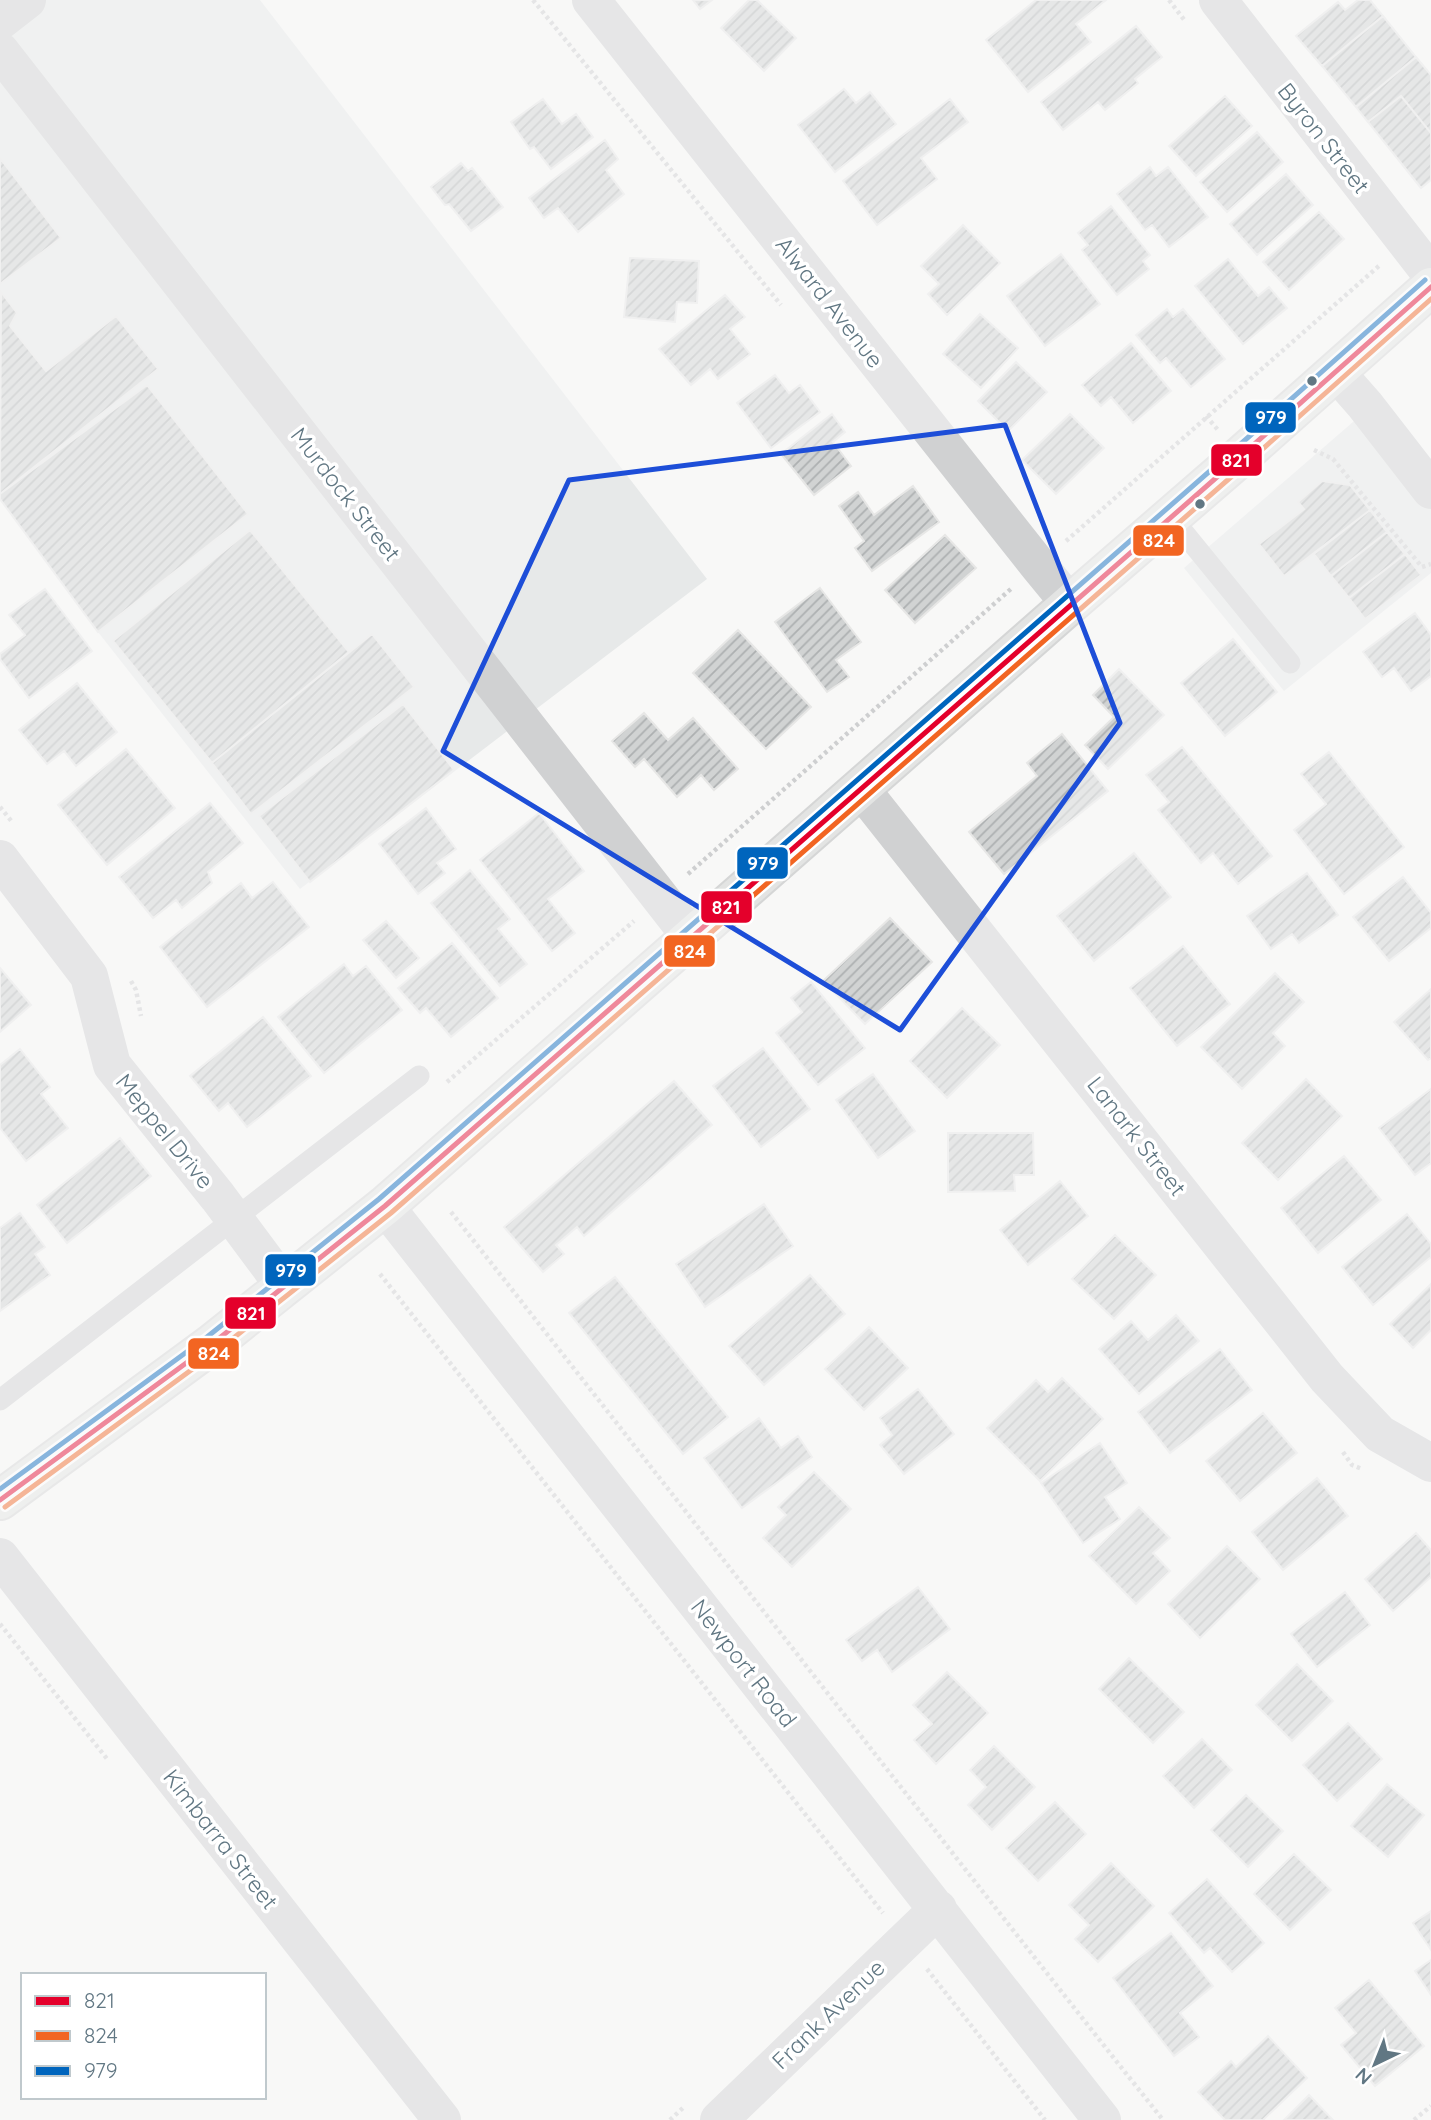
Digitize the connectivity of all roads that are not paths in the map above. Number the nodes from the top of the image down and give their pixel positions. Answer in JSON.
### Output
{"nodes":[{"id":1,"x":27,"y":0,"type":"edge"},
{"id":2,"x":591,"y":0,"type":"edge"},
{"id":3,"x":1218,"y":0,"type":"edge"},
{"id":4,"x":0,"y":21,"type":"edge"},
{"id":5,"x":0,"y":51,"type":"edge"},
{"id":6,"x":1431,"y":274,"type":"edge"},
{"id":7,"x":1431,"y":287,"type":"edge"},
{"id":8,"x":1336,"y":372,"type":"junction"},
{"id":9,"x":1431,"y":490,"type":"edge"},
{"id":10,"x":1171,"y":517,"type":"junction"},
{"id":11,"x":1070,"y":604,"type":"junction"},
{"id":12,"x":1290,"y":663,"type":"dead end"},
{"id":13,"x":861,"y":789,"type":"junction"},
{"id":14,"x":0,"y":859,"type":"edge"},
{"id":15,"x":691,"y":937,"type":"junction"},
{"id":16,"x":419,"y":1076,"type":"dead end"},
{"id":17,"x":385,"y":1206,"type":"junction"},
{"id":18,"x":235,"y":1219,"type":"junction"},
{"id":19,"x":285,"y":1287,"type":"junction"},
{"id":20,"x":0,"y":1400,"type":"edge"},
{"id":21,"x":1431,"y":1463,"type":"edge"},
{"id":22,"x":0,"y":1500,"type":"edge"},
{"id":23,"x":0,"y":1557,"type":"edge"},
{"id":24,"x":938,"y":1909,"type":"junction"},
{"id":25,"x":442,"y":2120,"type":"edge"},
{"id":26,"x":719,"y":2120,"type":"edge"},
{"id":27,"x":1102,"y":2120,"type":"edge"}],
"edges":[{"from":1,"to":4,"type":"street"},
{"from":2,"to":11,"type":"street","name":"Alward Avenue"},
{"from":3,"to":6,"type":"street","name":"Byron Street"},
{"from":5,"to":15,"type":"street","name":"Murdock Street"},
{"from":7,"to":8,"type":"main road"},
{"from":8,"to":9,"type":"street"},
{"from":8,"to":10,"type":"main road"},
{"from":10,"to":11,"type":"main road"},
{"from":10,"to":12,"type":"lane"},
{"from":11,"to":13,"type":"main road"},
{"from":13,"to":15,"type":"main road"},
{"from":13,"to":21,"type":"street","name":"Lanark Street"},
{"from":14,"to":18,"type":"street","name":"Meppel Drive"},
{"from":15,"to":17,"type":"main road"},
{"from":16,"to":18,"type":"lane"},
{"from":17,"to":19,"type":"main road"},
{"from":17,"to":24,"type":"street","name":"Newport Road"},
{"from":18,"to":19,"type":"street","name":"Meppel Drive"},
{"from":18,"to":20,"type":"lane"},
{"from":19,"to":22,"type":"main road"},
{"from":23,"to":25,"type":"street","name":"Kimbarra Street"},
{"from":24,"to":26,"type":"street","name":"Frank Avenue"},
{"from":24,"to":27,"type":"street","name":"Newport Road"}]}
